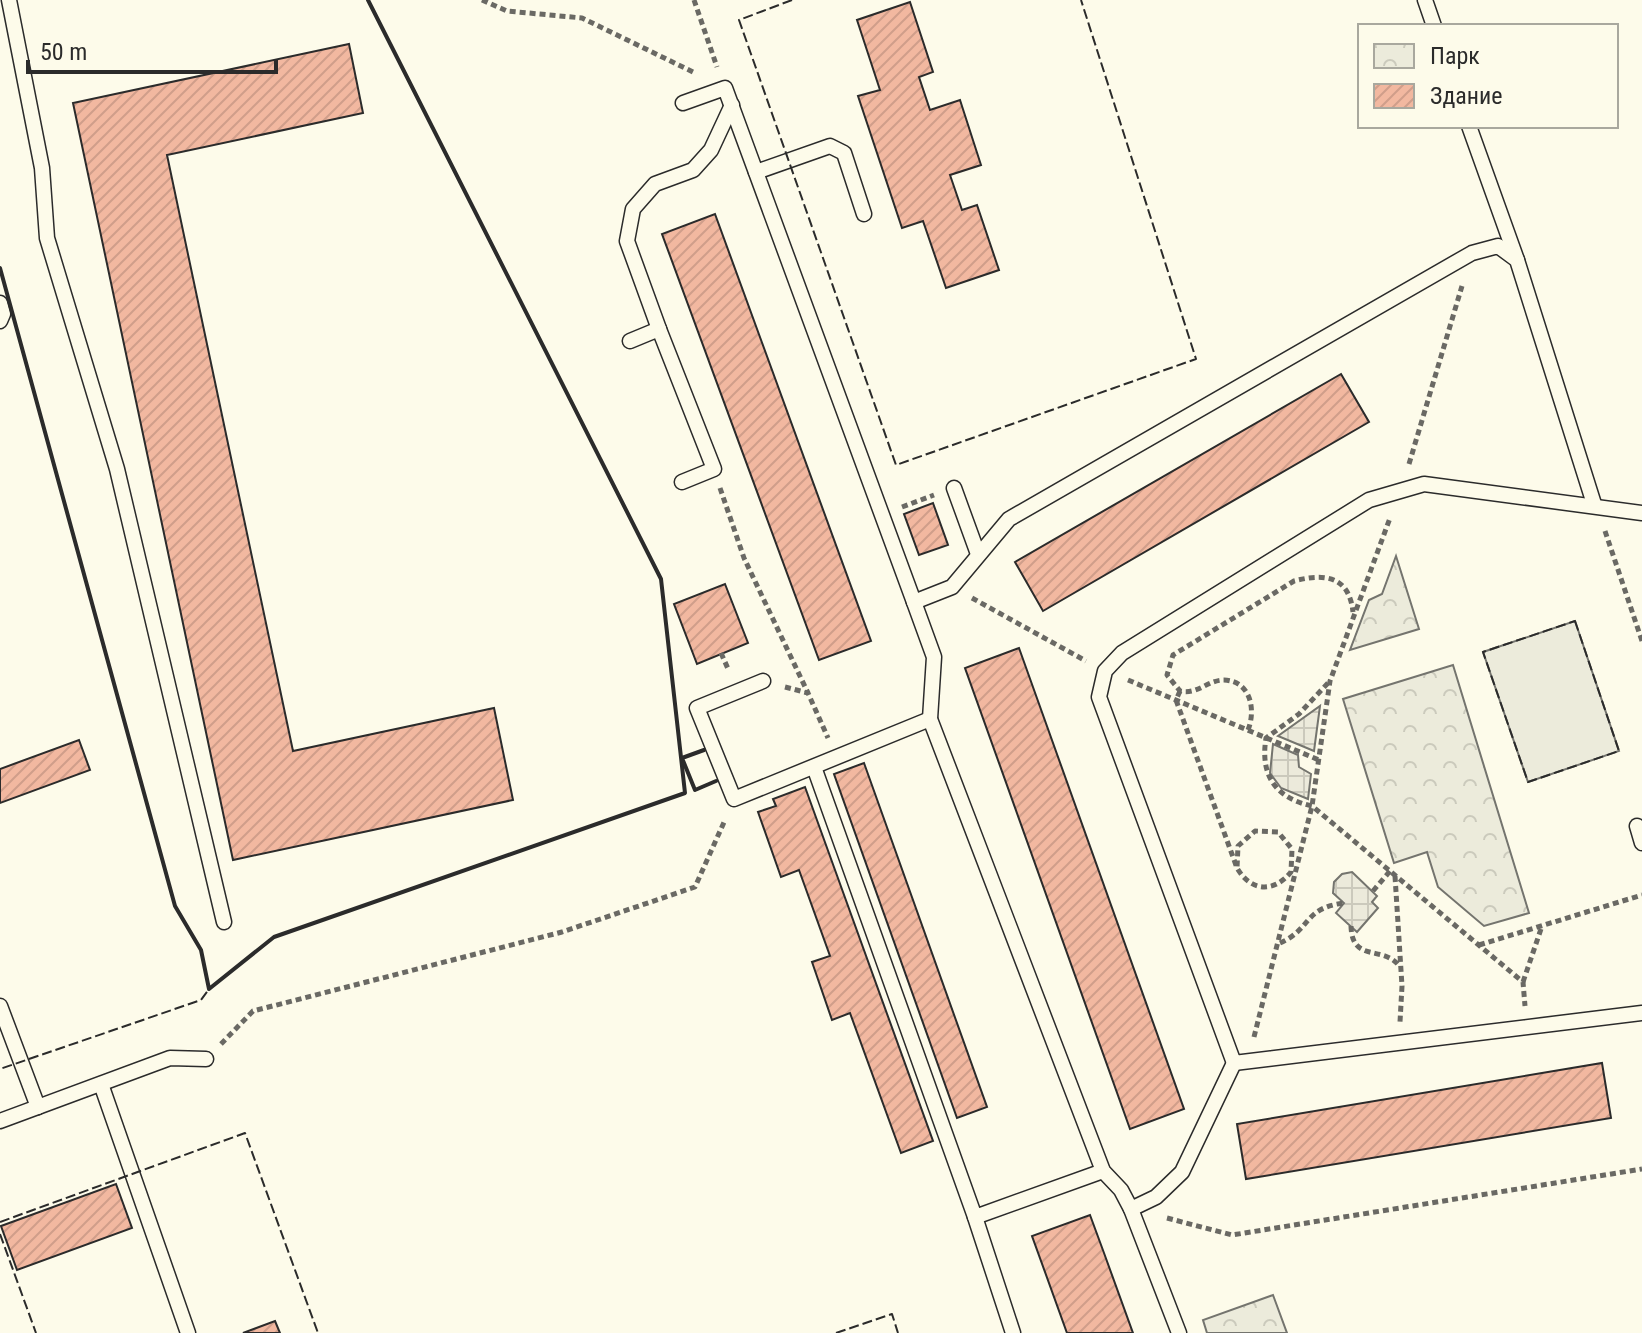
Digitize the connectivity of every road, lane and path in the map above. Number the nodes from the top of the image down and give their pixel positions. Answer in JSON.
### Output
{"nodes":[{"id":1,"x":9,"y":0,"type":"edge"},
{"id":2,"x":482,"y":0,"type":"edge"},
{"id":3,"x":694,"y":0,"type":"edge"},
{"id":4,"x":1425,"y":0,"type":"edge"},
{"id":5,"x":1433,"y":24,"type":"edge"},
{"id":6,"x":725,"y":88,"type":"junction"},
{"id":7,"x":683,"y":103,"type":"dead end"},
{"id":8,"x":732,"y":105,"type":"junction"},
{"id":9,"x":1470,"y":128,"type":"edge"},
{"id":10,"x":756,"y":172,"type":"junction"},
{"id":11,"x":864,"y":214,"type":"dead end"},
{"id":12,"x":1472,"y":253,"type":"junction"},
{"id":13,"x":1517,"y":260,"type":"junction"},
{"id":14,"x":0,"y":303,"type":"edge"},
{"id":15,"x":0,"y":321,"type":"edge"},
{"id":16,"x":659,"y":329,"type":"junction"},
{"id":17,"x":630,"y":341,"type":"dead end"},
{"id":18,"x":714,"y":469,"type":"junction"},
{"id":19,"x":682,"y":482,"type":"dead end"},
{"id":20,"x":954,"y":488,"type":"joint"},
{"id":21,"x":1401,"y":489,"type":"junction"},
{"id":22,"x":1594,"y":504,"type":"junction"},
{"id":23,"x":1642,"y":513,"type":"edge"},
{"id":24,"x":882,"y":514,"type":"junction"},
{"id":25,"x":978,"y":554,"type":"junction"},
{"id":26,"x":952,"y":587,"type":"junction"},
{"id":27,"x":914,"y":602,"type":"junction"},
{"id":28,"x":1353,"y":617,"type":"junction"},
{"id":29,"x":1642,"y":641,"type":"edge"},
{"id":30,"x":1105,"y":671,"type":"junction"},
{"id":31,"x":763,"y":681,"type":"joint"},
{"id":32,"x":1330,"y":681,"type":"junction"},
{"id":33,"x":1180,"y":691,"type":"junction"},
{"id":34,"x":808,"y":693,"type":"junction"},
{"id":35,"x":1176,"y":700,"type":"junction"},
{"id":36,"x":930,"y":719,"type":"junction"},
{"id":37,"x":1248,"y":730,"type":"junction"},
{"id":38,"x":1266,"y":738,"type":"junction"},
{"id":39,"x":837,"y":757,"type":"junction"},
{"id":40,"x":1319,"y":760,"type":"junction"},
{"id":41,"x":814,"y":767,"type":"junction"},
{"id":42,"x":734,"y":799,"type":"junction"},
{"id":43,"x":1312,"y":806,"type":"junction"},
{"id":44,"x":1637,"y":826,"type":"dead end"},
{"id":45,"x":1642,"y":843,"type":"edge"},
{"id":46,"x":1296,"y":861,"type":"junction"},
{"id":47,"x":1237,"y":868,"type":"junction"},
{"id":48,"x":1393,"y":873,"type":"junction"},
{"id":49,"x":1373,"y":891,"type":"dead end"},
{"id":50,"x":1642,"y":895,"type":"edge"},
{"id":51,"x":1344,"y":903,"type":"dead end"},
{"id":52,"x":224,"y":922,"type":"dead end"},
{"id":53,"x":1542,"y":925,"type":"junction"},
{"id":54,"x":1351,"y":926,"type":"dead end"},
{"id":55,"x":1279,"y":943,"type":"junction"},
{"id":56,"x":1478,"y":945,"type":"junction"},
{"id":57,"x":1401,"y":968,"type":"junction"},
{"id":58,"x":1523,"y":982,"type":"junction"},
{"id":59,"x":0,"y":1006,"type":"edge"},
{"id":60,"x":1642,"y":1013,"type":"edge"},
{"id":61,"x":1528,"y":1027,"type":"junction"},
{"id":62,"x":1399,"y":1043,"type":"junction"},
{"id":63,"x":206,"y":1059,"type":"joint"},
{"id":64,"x":1234,"y":1063,"type":"junction"},
{"id":65,"x":101,"y":1084,"type":"junction"},
{"id":66,"x":38,"y":1107,"type":"junction"},
{"id":67,"x":0,"y":1121,"type":"edge"},
{"id":68,"x":1642,"y":1169,"type":"edge"},
{"id":69,"x":1103,"y":1171,"type":"junction"},
{"id":70,"x":1131,"y":1209,"type":"junction"},
{"id":71,"x":975,"y":1217,"type":"junction"},
{"id":72,"x":188,"y":1333,"type":"edge"},
{"id":73,"x":1013,"y":1333,"type":"edge"},
{"id":74,"x":1179,"y":1333,"type":"edge"}],
"edges":[{"from":1,"to":52,"type":"lane"},
{"from":2,"to":6,"type":"path"},
{"from":3,"to":6,"type":"path"},
{"from":4,"to":5,"type":"lane"},
{"from":6,"to":7,"type":"lane"},
{"from":6,"to":8,"type":"lane"},
{"from":8,"to":10,"type":"lane"},
{"from":8,"to":16,"type":"lane"},
{"from":9,"to":13,"type":"lane"},
{"from":10,"to":11,"type":"lane"},
{"from":10,"to":24,"type":"lane"},
{"from":12,"to":13,"type":"lane"},
{"from":12,"to":21,"type":"path"},
{"from":12,"to":25,"type":"lane"},
{"from":13,"to":22,"type":"lane"},
{"from":14,"to":15,"type":"lane"},
{"from":16,"to":17,"type":"lane"},
{"from":16,"to":18,"type":"lane"},
{"from":18,"to":19,"type":"lane"},
{"from":18,"to":34,"type":"path"},
{"from":20,"to":24,"type":"path"},
{"from":20,"to":25,"type":"lane"},
{"from":21,"to":22,"type":"lane"},
{"from":21,"to":28,"type":"path"},
{"from":21,"to":30,"type":"lane"},
{"from":22,"to":23,"type":"lane"},
{"from":22,"to":29,"type":"path"},
{"from":24,"to":27,"type":"lane"},
{"from":25,"to":26,"type":"lane"},
{"from":26,"to":27,"type":"lane"},
{"from":26,"to":30,"type":"path"},
{"from":27,"to":36,"type":"lane"},
{"from":28,"to":32,"type":"path"},
{"from":28,"to":33,"type":"path"},
{"from":30,"to":35,"type":"path"},
{"from":30,"to":64,"type":"lane"},
{"from":31,"to":34,"type":"path"},
{"from":31,"to":42,"type":"lane"},
{"from":32,"to":38,"type":"path"},
{"from":32,"to":40,"type":"path"},
{"from":33,"to":35,"type":"path"},
{"from":33,"to":37,"type":"path"},
{"from":34,"to":39,"type":"path"},
{"from":35,"to":37,"type":"path"},
{"from":35,"to":47,"type":"path"},
{"from":36,"to":39,"type":"lane"},
{"from":36,"to":69,"type":"lane"},
{"from":37,"to":38,"type":"path"},
{"from":38,"to":40,"type":"path"},
{"from":38,"to":43,"type":"path"},
{"from":39,"to":41,"type":"lane"},
{"from":40,"to":43,"type":"path"},
{"from":41,"to":42,"type":"lane"},
{"from":41,"to":71,"type":"lane"},
{"from":42,"to":63,"type":"path"},
{"from":43,"to":46,"type":"path"},
{"from":43,"to":48,"type":"path"},
{"from":44,"to":45,"type":"lane"},
{"from":46,"to":47,"type":"path"},
{"from":46,"to":47,"type":"path"},
{"from":46,"to":55,"type":"path"},
{"from":48,"to":49,"type":"path"},
{"from":48,"to":56,"type":"path"},
{"from":48,"to":57,"type":"path"},
{"from":50,"to":53,"type":"path"},
{"from":51,"to":55,"type":"path"},
{"from":53,"to":56,"type":"path"},
{"from":53,"to":58,"type":"path"},
{"from":54,"to":57,"type":"path"},
{"from":55,"to":64,"type":"path"},
{"from":56,"to":58,"type":"path"},
{"from":57,"to":62,"type":"path"},
{"from":58,"to":61,"type":"path"},
{"from":59,"to":66,"type":"lane"},
{"from":60,"to":61,"type":"lane"},
{"from":61,"to":62,"type":"lane"},
{"from":62,"to":64,"type":"lane"},
{"from":63,"to":65,"type":"lane"},
{"from":64,"to":70,"type":"lane"},
{"from":65,"to":66,"type":"lane"},
{"from":65,"to":72,"type":"lane"},
{"from":66,"to":67,"type":"lane"},
{"from":68,"to":70,"type":"path"},
{"from":69,"to":70,"type":"lane"},
{"from":69,"to":71,"type":"lane"},
{"from":70,"to":74,"type":"lane"},
{"from":71,"to":73,"type":"lane"}]}
